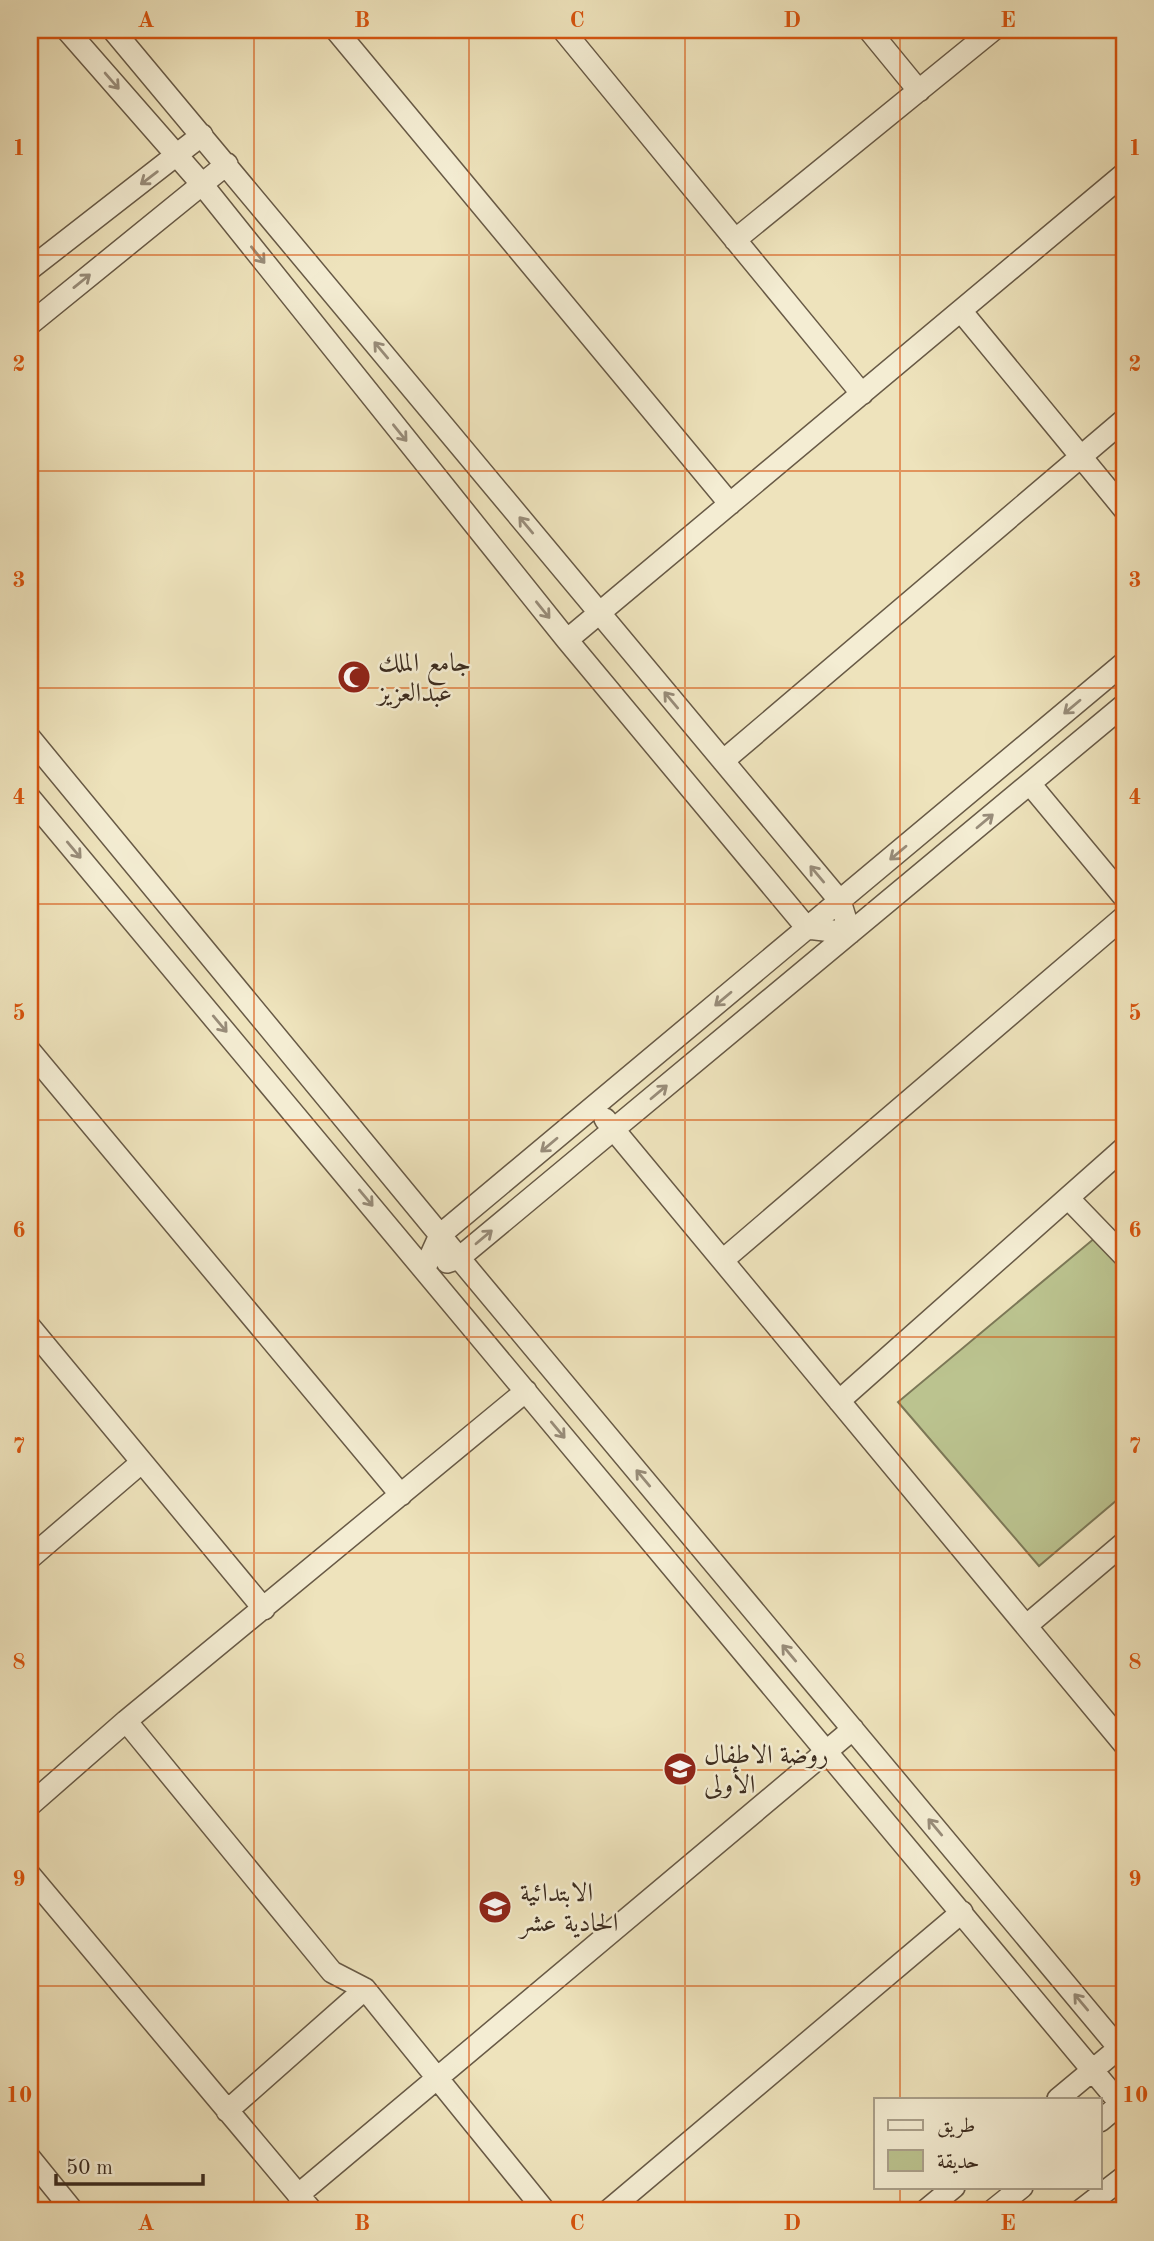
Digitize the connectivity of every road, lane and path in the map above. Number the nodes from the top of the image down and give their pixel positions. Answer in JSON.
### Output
{"nodes":[{"id":1,"x":67,"y":30,"type":"edge"},
{"id":2,"x":113,"y":30,"type":"edge"},
{"id":3,"x":336,"y":30,"type":"edge"},
{"id":4,"x":563,"y":30,"type":"edge"},
{"id":5,"x":869,"y":30,"type":"edge"},
{"id":6,"x":993,"y":30,"type":"edge"},
{"id":7,"x":919,"y":91,"type":"junction"},
{"id":8,"x":202,"y":135,"type":"junction"},
{"id":9,"x":178,"y":156,"type":"junction"},
{"id":10,"x":227,"y":164,"type":"junction"},
{"id":11,"x":1124,"y":174,"type":"edge"},
{"id":12,"x":201,"y":183,"type":"junction"},
{"id":13,"x":735,"y":240,"type":"junction"},
{"id":14,"x":30,"y":269,"type":"edge"},
{"id":15,"x":961,"y":311,"type":"junction"},
{"id":16,"x":30,"y":324,"type":"edge"},
{"id":17,"x":862,"y":394,"type":"junction"},
{"id":18,"x":1124,"y":420,"type":"edge"},
{"id":19,"x":1081,"y":456,"type":"junction"},
{"id":20,"x":730,"y":504,"type":"junction"},
{"id":21,"x":1124,"y":509,"type":"edge"},
{"id":22,"x":599,"y":614,"type":"junction"},
{"id":23,"x":567,"y":640,"type":"junction"},
{"id":24,"x":1124,"y":663,"type":"edge"},
{"id":25,"x":1124,"y":705,"type":"edge"},
{"id":26,"x":30,"y":738,"type":"edge"},
{"id":27,"x":723,"y":761,"type":"junction"},
{"id":28,"x":1030,"y":783,"type":"junction"},
{"id":29,"x":30,"y":798,"type":"edge"},
{"id":30,"x":1124,"y":897,"type":"edge"},
{"id":31,"x":840,"y":901,"type":"junction"},
{"id":32,"x":1124,"y":917,"type":"edge"},
{"id":33,"x":807,"y":928,"type":"junction"},
{"id":34,"x":850,"y":933,"type":"junction"},
{"id":35,"x":30,"y":1051,"type":"edge"},
{"id":36,"x":595,"y":1106,"type":"junction"},
{"id":37,"x":614,"y":1129,"type":"junction"},
{"id":38,"x":1124,"y":1148,"type":"edge"},
{"id":39,"x":1068,"y":1198,"type":"junction"},
{"id":40,"x":440,"y":1236,"type":"junction"},
{"id":41,"x":1124,"y":1256,"type":"edge"},
{"id":42,"x":459,"y":1258,"type":"junction"},
{"id":43,"x":723,"y":1260,"type":"junction"},
{"id":44,"x":425,"y":1268,"type":"junction"},
{"id":45,"x":30,"y":1327,"type":"edge"},
{"id":46,"x":526,"y":1391,"type":"junction"},
{"id":47,"x":839,"y":1401,"type":"junction"},
{"id":48,"x":142,"y":1462,"type":"junction"},
{"id":49,"x":401,"y":1495,"type":"junction"},
{"id":50,"x":1124,"y":1543,"type":"edge"},
{"id":51,"x":30,"y":1558,"type":"edge"},
{"id":52,"x":264,"y":1609,"type":"junction"},
{"id":53,"x":1026,"y":1626,"type":"junction"},
{"id":54,"x":126,"y":1721,"type":"junction"},
{"id":55,"x":853,"y":1729,"type":"junction"},
{"id":56,"x":1124,"y":1744,"type":"edge"},
{"id":57,"x":827,"y":1751,"type":"junction"},
{"id":58,"x":30,"y":1805,"type":"edge"},
{"id":59,"x":30,"y":1875,"type":"edge"},
{"id":60,"x":962,"y":1912,"type":"junction"},
{"id":61,"x":365,"y":1989,"type":"junction"},
{"id":62,"x":1123,"y":2049,"type":"edge"},
{"id":63,"x":1093,"y":2070,"type":"junction"},
{"id":64,"x":437,"y":2078,"type":"junction"},
{"id":65,"x":1059,"y":2098,"type":"edge"},
{"id":66,"x":1123,"y":2104,"type":"edge"},
{"id":67,"x":227,"y":2110,"type":"junction"},
{"id":68,"x":1102,"y":2120,"type":"edge"},
{"id":69,"x":30,"y":2158,"type":"edge"},
{"id":70,"x":1124,"y":2177,"type":"edge"},
{"id":71,"x":953,"y":2188,"type":"edge"},
{"id":72,"x":1021,"y":2188,"type":"edge"},
{"id":73,"x":305,"y":2203,"type":"edge"},
{"id":74,"x":73,"y":2211,"type":"edge"},
{"id":75,"x":545,"y":2211,"type":"edge"},
{"id":76,"x":608,"y":2211,"type":"edge"},
{"id":77,"x":925,"y":2211,"type":"edge"},
{"id":78,"x":992,"y":2211,"type":"edge"},
{"id":79,"x":1080,"y":2211,"type":"edge"}],
"edges":[{"from":1,"to":9,"type":"street","one_way":true},
{"from":2,"to":8,"type":"street"},
{"from":3,"to":20,"type":"street"},
{"from":4,"to":13,"type":"street"},
{"from":5,"to":7,"type":"street"},
{"from":6,"to":7,"type":"street"},
{"from":7,"to":13,"type":"street"},
{"from":8,"to":9,"type":"street"},
{"from":8,"to":10,"type":"street"},
{"from":9,"to":12,"type":"street"},
{"from":9,"to":14,"type":"street","one_way":true},
{"from":10,"to":12,"type":"street"},
{"from":22,"to":10,"type":"street","one_way":true},
{"from":11,"to":15,"type":"street"},
{"from":16,"to":12,"type":"street","one_way":true},
{"from":12,"to":23,"type":"street","one_way":true},
{"from":13,"to":17,"type":"street"},
{"from":15,"to":17,"type":"street"},
{"from":15,"to":19,"type":"street"},
{"from":17,"to":20,"type":"street"},
{"from":18,"to":19,"type":"street"},
{"from":19,"to":21,"type":"street"},
{"from":19,"to":27,"type":"street"},
{"from":20,"to":22,"type":"street"},
{"from":22,"to":23,"type":"street"},
{"from":27,"to":22,"type":"street","one_way":true},
{"from":23,"to":33,"type":"street"},
{"from":24,"to":31,"type":"street","one_way":true},
{"from":25,"to":28,"type":"street"},
{"from":26,"to":40,"type":"street"},
{"from":31,"to":27,"type":"street","one_way":true},
{"from":28,"to":30,"type":"street"},
{"from":34,"to":28,"type":"street","one_way":true},
{"from":29,"to":44,"type":"street","one_way":true},
{"from":31,"to":33,"type":"street"},
{"from":31,"to":34,"type":"street"},
{"from":32,"to":43,"type":"street"},
{"from":33,"to":34,"type":"street"},
{"from":33,"to":36,"type":"street","one_way":true},
{"from":37,"to":34,"type":"street","one_way":true},
{"from":35,"to":49,"type":"street"},
{"from":36,"to":37,"type":"street"},
{"from":36,"to":40,"type":"street","one_way":true},
{"from":42,"to":37,"type":"street","one_way":true},
{"from":37,"to":43,"type":"street"},
{"from":38,"to":39,"type":"street"},
{"from":39,"to":41,"type":"street"},
{"from":39,"to":47,"type":"street"},
{"from":40,"to":42,"type":"street"},
{"from":40,"to":44,"type":"street"},
{"from":42,"to":44,"type":"street"},
{"from":55,"to":42,"type":"street","one_way":true},
{"from":43,"to":47,"type":"street"},
{"from":44,"to":46,"type":"street"},
{"from":45,"to":48,"type":"street"},
{"from":46,"to":49,"type":"street"},
{"from":46,"to":57,"type":"street","one_way":true},
{"from":47,"to":53,"type":"street"},
{"from":48,"to":51,"type":"street"},
{"from":48,"to":52,"type":"street"},
{"from":49,"to":52,"type":"street"},
{"from":50,"to":53,"type":"street"},
{"from":52,"to":54,"type":"street"},
{"from":53,"to":56,"type":"street"},
{"from":54,"to":58,"type":"street"},
{"from":54,"to":61,"type":"street"},
{"from":55,"to":57,"type":"street"},
{"from":62,"to":55,"type":"street","one_way":true},
{"from":57,"to":60,"type":"street"},
{"from":57,"to":64,"type":"street"},
{"from":59,"to":67,"type":"street"},
{"from":60,"to":63,"type":"street"},
{"from":60,"to":76,"type":"street"},
{"from":61,"to":64,"type":"street"},
{"from":61,"to":67,"type":"street"},
{"from":62,"to":63,"type":"street"},
{"from":63,"to":65,"type":"street"},
{"from":63,"to":66,"type":"street"},
{"from":64,"to":73,"type":"street"},
{"from":64,"to":75,"type":"street"},
{"from":66,"to":68,"type":"street"},
{"from":67,"to":73,"type":"street"},
{"from":69,"to":74,"type":"street"},
{"from":70,"to":79,"type":"street"},
{"from":71,"to":77,"type":"street"},
{"from":72,"to":78,"type":"street"}]}
